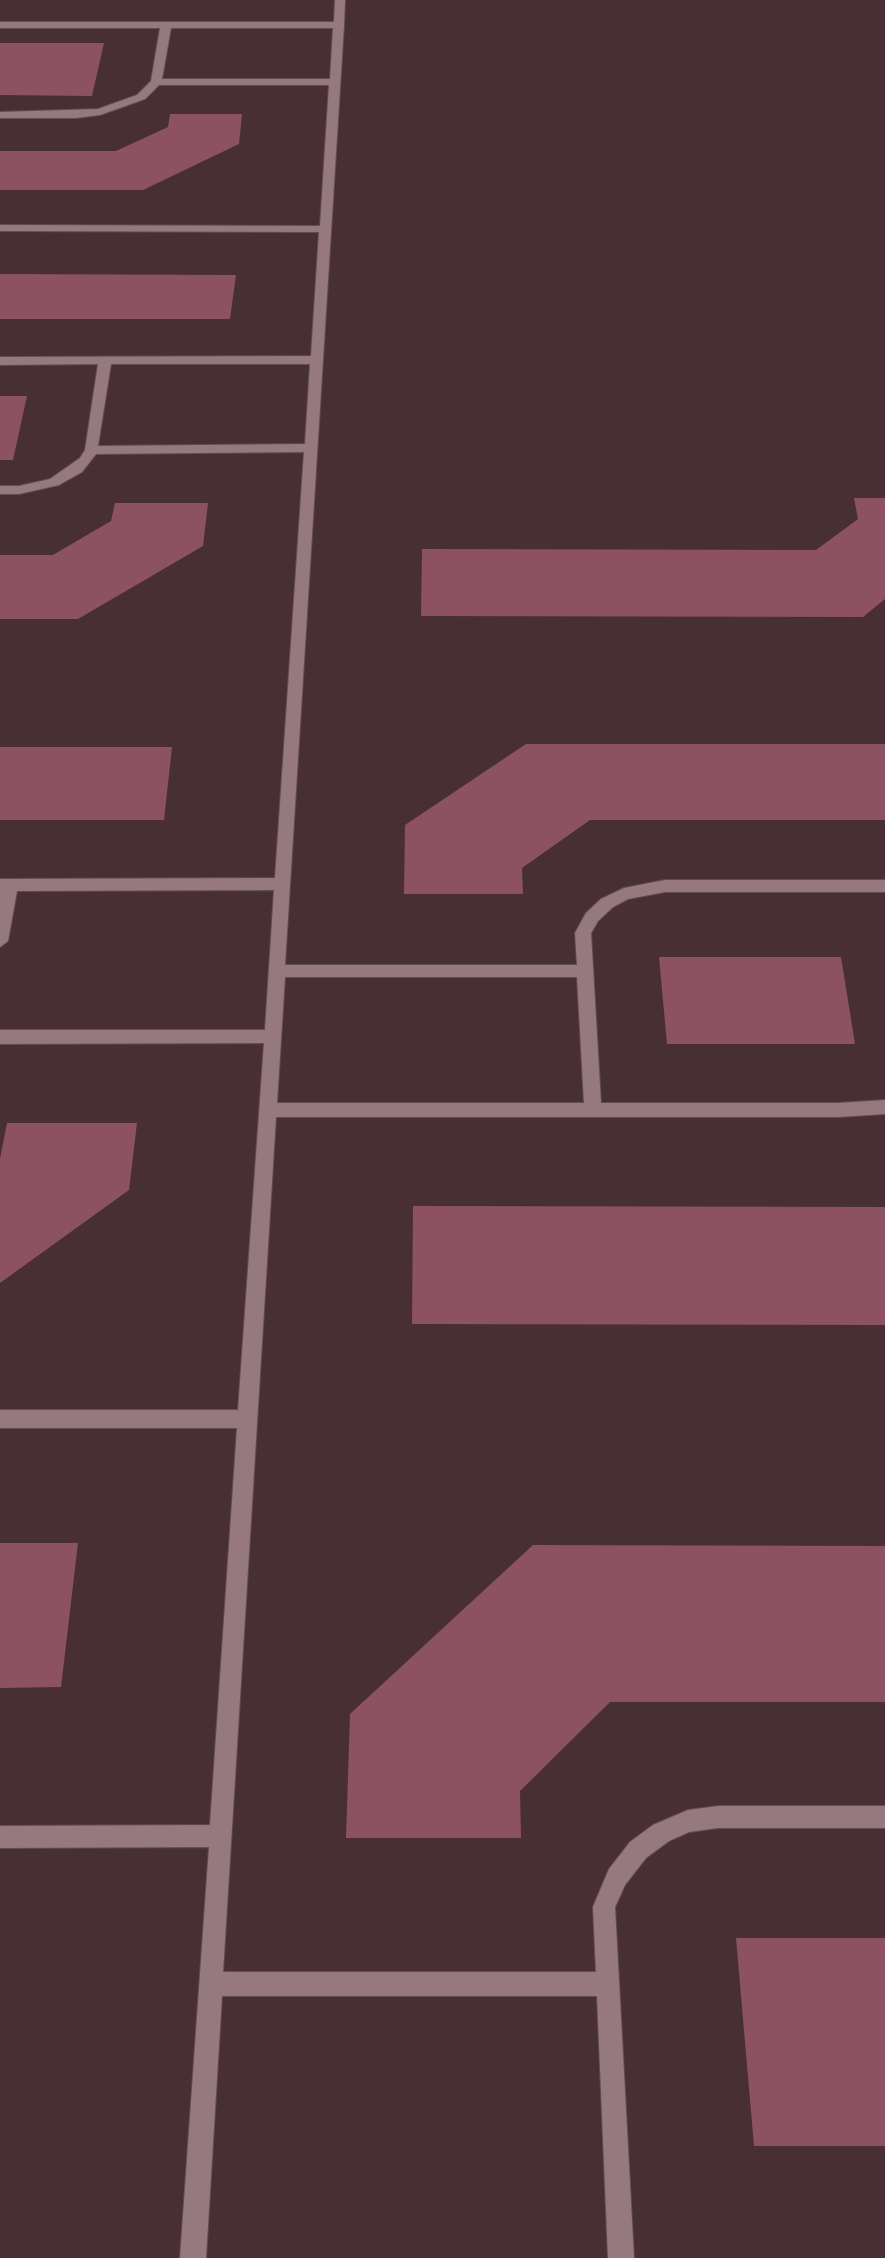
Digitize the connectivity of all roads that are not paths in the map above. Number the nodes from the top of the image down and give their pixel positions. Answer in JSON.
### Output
{"nodes":[{"id":1,"x":340,"y":0,"type":"edge"},
{"id":2,"x":0,"y":25,"type":"edge"},
{"id":3,"x":166,"y":25,"type":"junction"},
{"id":4,"x":339,"y":25,"type":"junction"},
{"id":5,"x":156,"y":82,"type":"junction"},
{"id":6,"x":335,"y":82,"type":"junction"},
{"id":7,"x":0,"y":115,"type":"edge"},
{"id":8,"x":0,"y":229,"type":"edge"},
{"id":9,"x":326,"y":229,"type":"junction"},
{"id":10,"x":0,"y":360,"type":"edge"},
{"id":11,"x":105,"y":360,"type":"junction"},
{"id":12,"x":317,"y":360,"type":"junction"},
{"id":13,"x":312,"y":448,"type":"junction"},
{"id":14,"x":91,"y":450,"type":"junction"},
{"id":15,"x":0,"y":490,"type":"edge"},
{"id":16,"x":282,"y":884,"type":"junction"},
{"id":17,"x":5,"y":885,"type":"edge"},
{"id":18,"x":885,"y":886,"type":"edge"},
{"id":19,"x":0,"y":941,"type":"edge"},
{"id":20,"x":276,"y":971,"type":"junction"},
{"id":21,"x":585,"y":971,"type":"junction"},
{"id":22,"x":273,"y":1036,"type":"junction"},
{"id":23,"x":0,"y":1037,"type":"edge"},
{"id":24,"x":885,"y":1107,"type":"edge"},
{"id":25,"x":267,"y":1110,"type":"junction"},
{"id":26,"x":593,"y":1110,"type":"junction"},
{"id":27,"x":0,"y":1419,"type":"edge"},
{"id":28,"x":248,"y":1419,"type":"junction"},
{"id":29,"x":885,"y":1817,"type":"edge"},
{"id":30,"x":221,"y":1836,"type":"junction"},
{"id":31,"x":0,"y":1837,"type":"edge"},
{"id":32,"x":211,"y":1983,"type":"junction"},
{"id":33,"x":608,"y":1984,"type":"junction"},
{"id":34,"x":192,"y":2258,"type":"edge"},
{"id":35,"x":621,"y":2258,"type":"edge"}],
"edges":[{"from":1,"to":4,"type":"street"},
{"from":2,"to":3,"type":"street"},
{"from":3,"to":4,"type":"street"},
{"from":3,"to":5,"type":"street"},
{"from":4,"to":6,"type":"street"},
{"from":5,"to":6,"type":"street"},
{"from":5,"to":7,"type":"street"},
{"from":6,"to":9,"type":"street"},
{"from":8,"to":9,"type":"street"},
{"from":9,"to":12,"type":"street"},
{"from":10,"to":11,"type":"street"},
{"from":11,"to":12,"type":"street"},
{"from":11,"to":14,"type":"street"},
{"from":12,"to":13,"type":"street"},
{"from":13,"to":14,"type":"street"},
{"from":13,"to":16,"type":"street"},
{"from":14,"to":15,"type":"street"},
{"from":16,"to":17,"type":"street"},
{"from":16,"to":20,"type":"street"},
{"from":17,"to":19,"type":"street"},
{"from":18,"to":21,"type":"street"},
{"from":20,"to":21,"type":"street"},
{"from":20,"to":22,"type":"street"},
{"from":21,"to":26,"type":"street"},
{"from":22,"to":23,"type":"street"},
{"from":22,"to":25,"type":"street"},
{"from":24,"to":26,"type":"street"},
{"from":25,"to":26,"type":"street"},
{"from":25,"to":28,"type":"street"},
{"from":27,"to":28,"type":"street"},
{"from":28,"to":30,"type":"street"},
{"from":29,"to":33,"type":"street"},
{"from":30,"to":31,"type":"street"},
{"from":30,"to":32,"type":"street"},
{"from":32,"to":33,"type":"street"},
{"from":32,"to":34,"type":"street"},
{"from":33,"to":35,"type":"street"}]}
